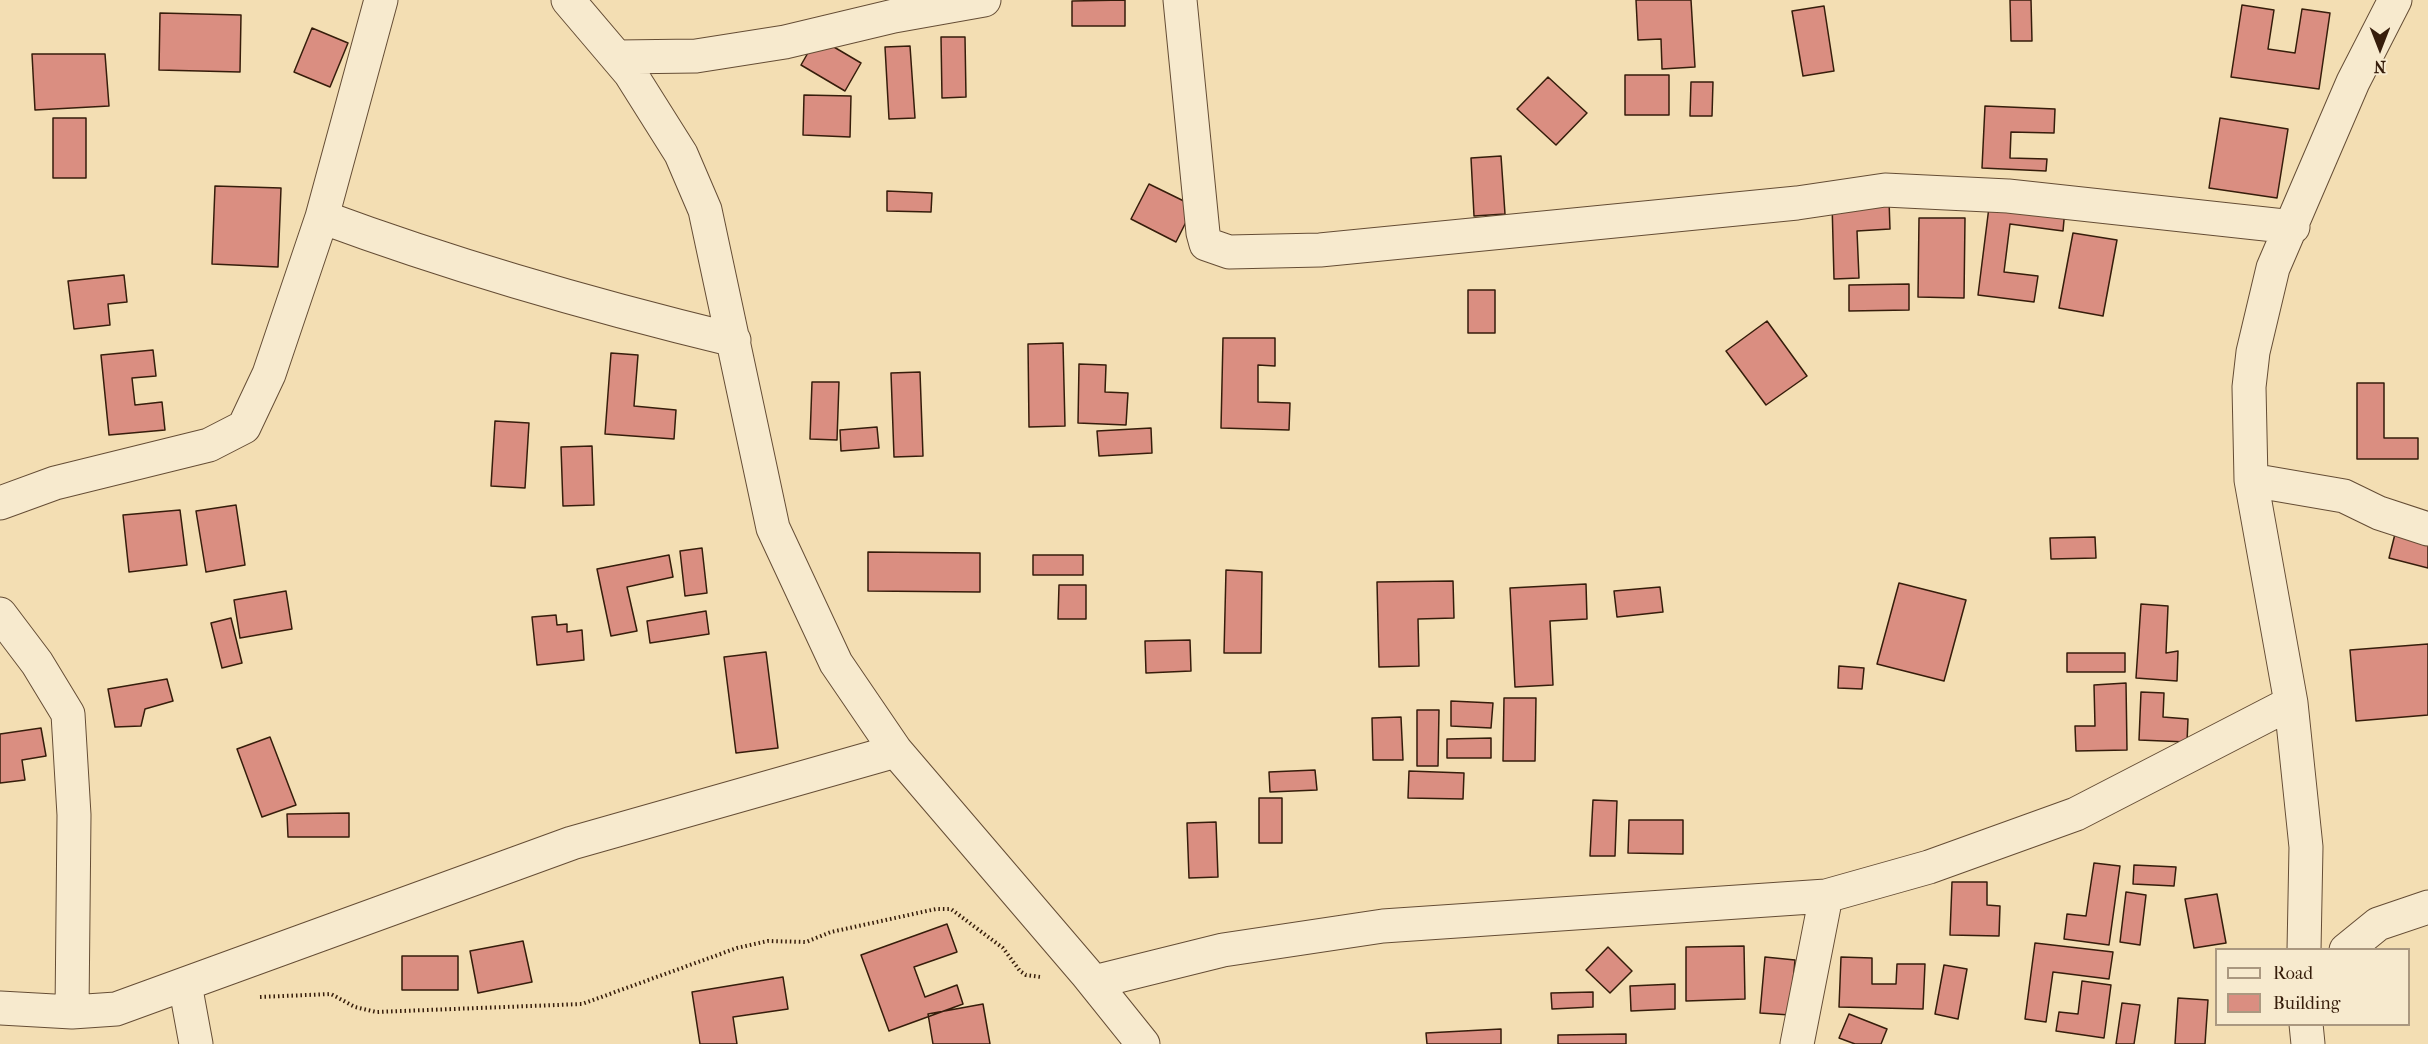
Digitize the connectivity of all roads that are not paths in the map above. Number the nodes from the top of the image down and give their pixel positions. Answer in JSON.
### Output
{"nodes":[{"id":1,"x":381,"y":0,"type":"edge"},
{"id":2,"x":568,"y":0,"type":"edge"},
{"id":3,"x":984,"y":0,"type":"edge"},
{"id":4,"x":1180,"y":0,"type":"edge"},
{"id":5,"x":2396,"y":0,"type":"edge"},
{"id":6,"x":618,"y":57,"type":"junction"},
{"id":7,"x":322,"y":217,"type":"junction"},
{"id":8,"x":2293,"y":227,"type":"junction"},
{"id":9,"x":734,"y":340,"type":"junction"},
{"id":10,"x":2251,"y":480,"type":"junction"},
{"id":11,"x":0,"y":503,"type":"edge"},
{"id":12,"x":2428,"y":529,"type":"edge"},
{"id":13,"x":0,"y":614,"type":"edge"},
{"id":14,"x":2291,"y":703,"type":"junction"},
{"id":15,"x":896,"y":751,"type":"junction"},
{"id":16,"x":1826,"y":896,"type":"junction"},
{"id":17,"x":2428,"y":907,"type":"edge"},
{"id":18,"x":2304,"y":948,"type":"edge"},
{"id":19,"x":2348,"y":948,"type":"edge"},
{"id":20,"x":1090,"y":977,"type":"junction"},
{"id":21,"x":184,"y":984,"type":"junction"},
{"id":22,"x":0,"y":1008,"type":"edge"},
{"id":23,"x":72,"y":1012,"type":"junction"},
{"id":24,"x":2306,"y":1026,"type":"edge"},
{"id":25,"x":196,"y":1044,"type":"edge"},
{"id":26,"x":1143,"y":1044,"type":"edge"},
{"id":27,"x":1797,"y":1044,"type":"edge"},
{"id":28,"x":2307,"y":1044,"type":"edge"}],
"edges":[{"from":1,"to":7,"type":"street"},
{"from":2,"to":6,"type":"street"},
{"from":3,"to":6,"type":"street"},
{"from":4,"to":8,"type":"street"},
{"from":5,"to":8,"type":"street"},
{"from":6,"to":9,"type":"street"},
{"from":7,"to":9,"type":"street"},
{"from":7,"to":11,"type":"street"},
{"from":8,"to":10,"type":"street"},
{"from":9,"to":15,"type":"street"},
{"from":10,"to":12,"type":"street"},
{"from":10,"to":14,"type":"street"},
{"from":13,"to":23,"type":"street"},
{"from":14,"to":16,"type":"street"},
{"from":14,"to":18,"type":"street"},
{"from":15,"to":20,"type":"street"},
{"from":15,"to":21,"type":"street"},
{"from":16,"to":20,"type":"street"},
{"from":16,"to":27,"type":"street"},
{"from":17,"to":19,"type":"street"},
{"from":20,"to":26,"type":"street"},
{"from":21,"to":23,"type":"street"},
{"from":21,"to":25,"type":"street"},
{"from":22,"to":23,"type":"street"},
{"from":24,"to":28,"type":"street"}]}
